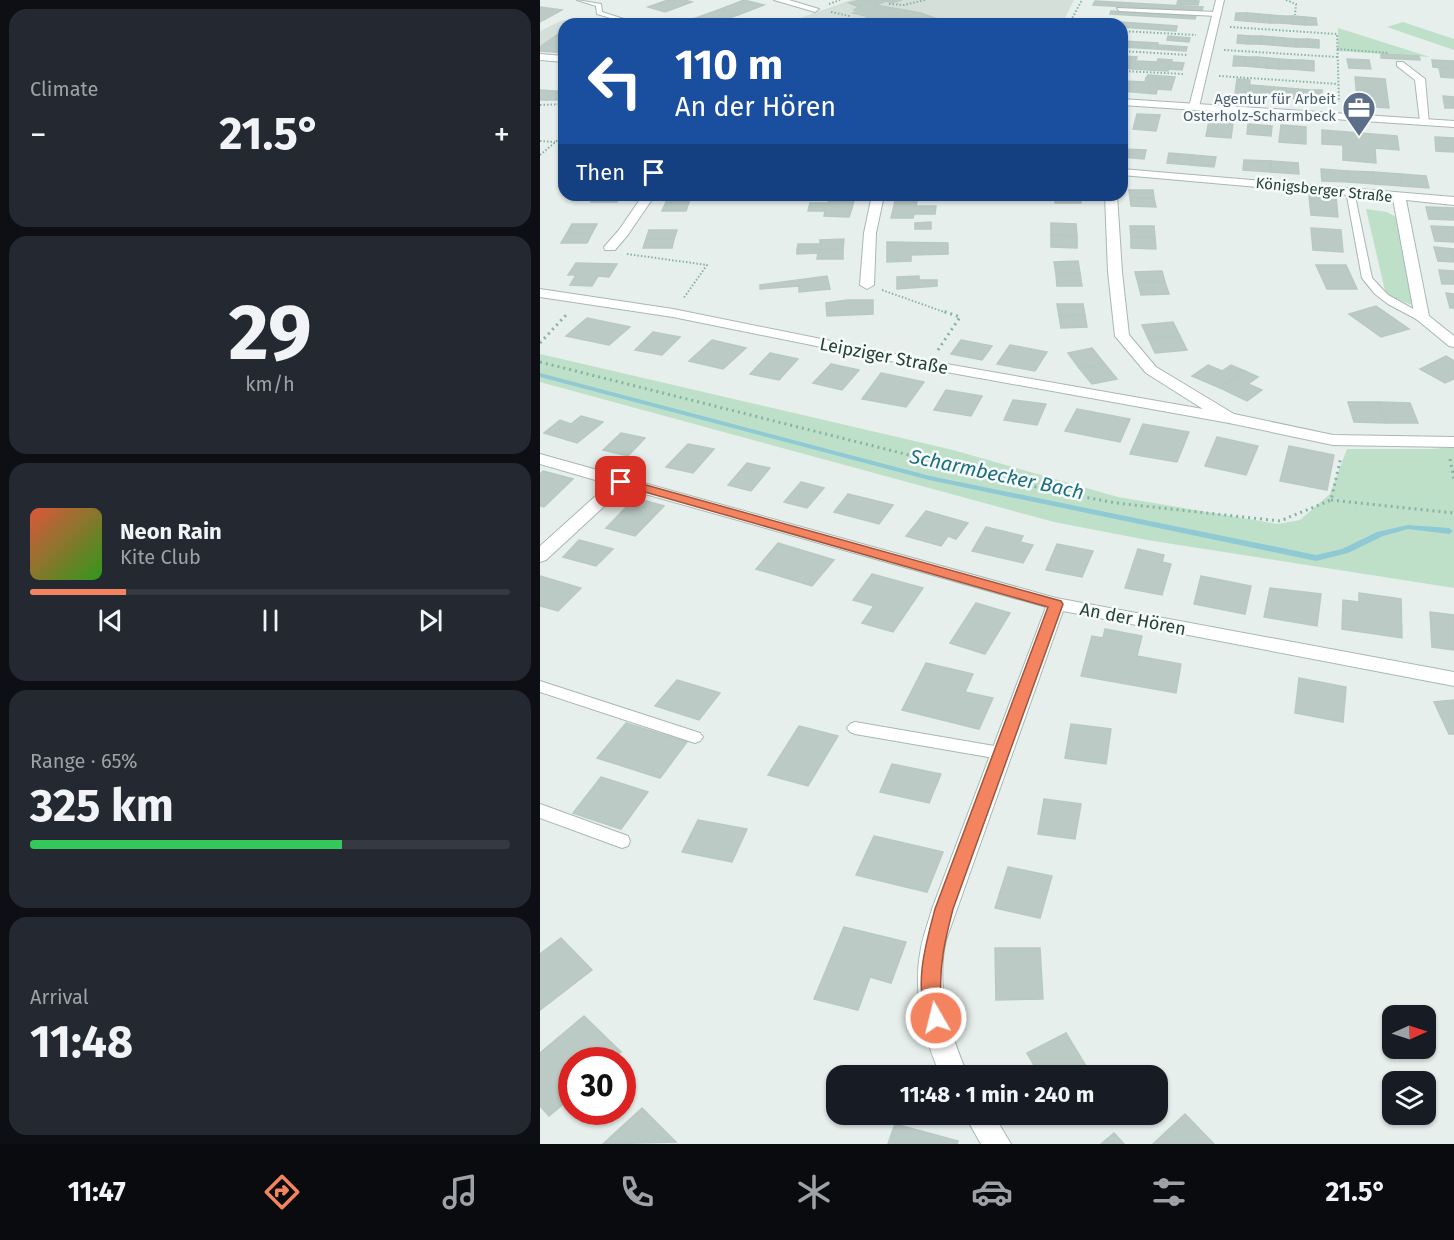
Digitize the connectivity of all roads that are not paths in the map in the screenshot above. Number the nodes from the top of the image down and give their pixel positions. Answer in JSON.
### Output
{"nodes":[{"id":1,"x":580,"y":0,"type":"edge"},
{"id":2,"x":778,"y":0,"type":"edge"},
{"id":3,"x":1220,"y":0,"type":"edge"},
{"id":4,"x":815,"y":9,"type":"dead end"},
{"id":5,"x":1119,"y":9,"type":"dead end"},
{"id":6,"x":1217,"y":14,"type":"junction"},
{"id":7,"x":617,"y":18,"type":"edge"},
{"id":8,"x":540,"y":57,"type":"edge"},
{"id":9,"x":558,"y":58,"type":"edge"},
{"id":10,"x":1400,"y":64,"type":"dead end"},
{"id":11,"x":1128,"y":102,"type":"edge"},
{"id":12,"x":1194,"y":107,"type":"junction"},
{"id":13,"x":1425,"y":122,"type":"junction"},
{"id":14,"x":1454,"y":124,"type":"edge"},
{"id":15,"x":1128,"y":173,"type":"edge"},
{"id":16,"x":1350,"y":192,"type":"junction"},
{"id":17,"x":1399,"y":197,"type":"junction"},
{"id":18,"x":645,"y":201,"type":"edge"},
{"id":19,"x":877,"y":201,"type":"edge"},
{"id":20,"x":1111,"y":201,"type":"edge"},
{"id":21,"x":1454,"y":201,"type":"edge"},
{"id":22,"x":610,"y":247,"type":"road end"},
{"id":23,"x":867,"y":285,"type":"road end"},
{"id":24,"x":540,"y":293,"type":"edge"},
{"id":25,"x":1422,"y":318,"type":"junction"},
{"id":26,"x":1454,"y":343,"type":"edge"},
{"id":27,"x":1229,"y":418,"type":"junction"},
{"id":28,"x":1454,"y":442,"type":"edge"},
{"id":29,"x":540,"y":459,"type":"edge"},
{"id":30,"x":621,"y":482,"type":"junction"},
{"id":31,"x":540,"y":556,"type":"edge"},
{"id":32,"x":1056,"y":604,"type":"junction"},
{"id":33,"x":1454,"y":679,"type":"edge"},
{"id":34,"x":540,"y":686,"type":"edge"},
{"id":35,"x":855,"y":728,"type":"dead end"},
{"id":36,"x":695,"y":737,"type":"dead end"},
{"id":37,"x":1000,"y":753,"type":"junction"},
{"id":38,"x":540,"y":811,"type":"edge"},
{"id":39,"x":622,"y":841,"type":"dead end"},
{"id":40,"x":949,"y":1065,"type":"edge"},
{"id":41,"x":984,"y":1125,"type":"edge"},
{"id":42,"x":997,"y":1144,"type":"edge"}],
"edges":[{"from":1,"to":7,"type":"lane"},
{"from":2,"to":4,"type":"street"},
{"from":3,"to":6,"type":"street"},
{"from":5,"to":6,"type":"lane"},
{"from":6,"to":12,"type":"street"},
{"from":8,"to":9,"type":"street"},
{"from":10,"to":13,"type":"street"},
{"from":11,"to":12,"type":"street"},
{"from":12,"to":13,"type":"street"},
{"from":13,"to":14,"type":"street"},
{"from":15,"to":16,"type":"street","name":"Königsberger Straße"},
{"from":16,"to":17,"type":"street","name":"Königsberger Straße"},
{"from":16,"to":25,"type":"lane"},
{"from":17,"to":21,"type":"street"},
{"from":17,"to":25,"type":"street","name":"Königsberger Straße"},
{"from":18,"to":22,"type":"street"},
{"from":19,"to":23,"type":"street"},
{"from":20,"to":27,"type":"street"},
{"from":24,"to":27,"type":"street","name":"Leipziger Straße"},
{"from":25,"to":26,"type":"street"},
{"from":27,"to":28,"type":"street","name":"Leipziger Straße"},
{"from":29,"to":30,"type":"street","name":"An der Hören"},
{"from":30,"to":31,"type":"street"},
{"from":30,"to":32,"type":"street","name":"An der Hören"},
{"from":32,"to":33,"type":"street","name":"An der Hören"},
{"from":32,"to":37,"type":"street"},
{"from":34,"to":36,"type":"lane"},
{"from":35,"to":37,"type":"lane"},
{"from":37,"to":40,"type":"street"},
{"from":38,"to":39,"type":"lane"},
{"from":41,"to":42,"type":"street"}]}
